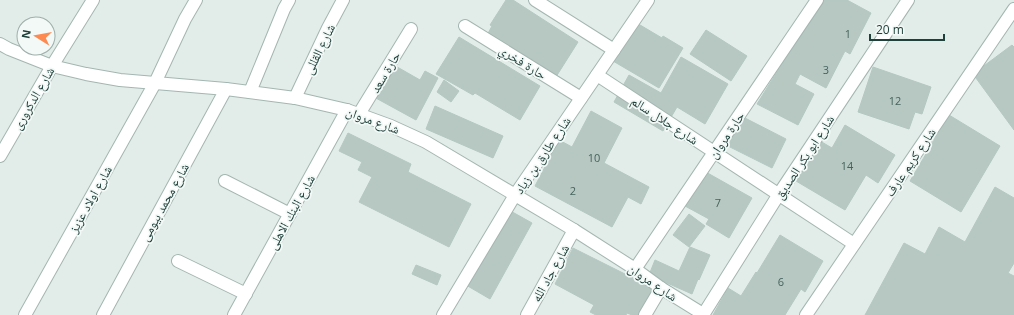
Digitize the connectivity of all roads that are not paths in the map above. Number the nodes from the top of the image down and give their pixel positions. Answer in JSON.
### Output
{"nodes":[{"id":1,"x":93,"y":0,"type":"edge"},
{"id":2,"x":196,"y":0,"type":"edge"},
{"id":3,"x":289,"y":0,"type":"edge"},
{"id":4,"x":343,"y":0,"type":"edge"},
{"id":5,"x":535,"y":0,"type":"edge"},
{"id":6,"x":648,"y":0,"type":"edge"},
{"id":7,"x":817,"y":0,"type":"edge"},
{"id":8,"x":908,"y":0,"type":"edge"},
{"id":9,"x":1013,"y":15,"type":"edge"},
{"id":10,"x":465,"y":26,"type":"dead end"},
{"id":11,"x":411,"y":29,"type":"dead end"},
{"id":12,"x":0,"y":44,"type":"edge"},
{"id":13,"x":614,"y":50,"type":"junction"},
{"id":14,"x":52,"y":66,"type":"junction"},
{"id":15,"x":597,"y":75,"type":"junction"},
{"id":16,"x":155,"y":83,"type":"junction"},
{"id":17,"x":226,"y":89,"type":"junction"},
{"id":18,"x":250,"y":92,"type":"junction"},
{"id":19,"x":295,"y":98,"type":"junction"},
{"id":20,"x":581,"y":98,"type":"junction"},
{"id":21,"x":347,"y":110,"type":"junction"},
{"id":22,"x":359,"y":114,"type":"junction"},
{"id":23,"x":715,"y":152,"type":"junction"},
{"id":24,"x":0,"y":156,"type":"edge"},
{"id":25,"x":224,"y":181,"type":"dead end"},
{"id":26,"x":779,"y":194,"type":"junction"},
{"id":27,"x":515,"y":195,"type":"junction"},
{"id":28,"x":290,"y":214,"type":"junction"},
{"id":29,"x":574,"y":230,"type":"junction"},
{"id":30,"x":854,"y":244,"type":"junction"},
{"id":31,"x":178,"y":261,"type":"dead end"},
{"id":32,"x":635,"y":269,"type":"junction"},
{"id":33,"x":661,"y":288,"type":"junction"},
{"id":34,"x":246,"y":294,"type":"junction"},
{"id":35,"x":25,"y":315,"type":"edge"},
{"id":36,"x":103,"y":315,"type":"edge"},
{"id":37,"x":234,"y":315,"type":"edge"},
{"id":38,"x":443,"y":315,"type":"edge"},
{"id":39,"x":527,"y":315,"type":"edge"},
{"id":40,"x":644,"y":315,"type":"edge"},
{"id":41,"x":703,"y":315,"type":"edge"},
{"id":42,"x":806,"y":315,"type":"edge"}],
"edges":[{"from":1,"to":14,"type":"street","name":"شارع الدكرورى"},
{"from":2,"to":16,"type":"street","name":"شارع اولاد عزيز"},
{"from":3,"to":18,"type":"street"},
{"from":4,"to":19,"type":"street","name":"شارع القللى"},
{"from":5,"to":13,"type":"street"},
{"from":6,"to":13,"type":"street","name":"شارع طارق بن زياد"},
{"from":7,"to":23,"type":"street","name":"حارة مروان"},
{"from":8,"to":26,"type":"street","name":"شارع ابو بكر الصديق"},
{"from":9,"to":30,"type":"street","name":"شارع كريم عارف"},
{"from":10,"to":20,"type":"street","name":"حارة فخري"},
{"from":11,"to":22,"type":"street","name":"حارة سعد"},
{"from":12,"to":14,"type":"street","name":"شارع مروان"},
{"from":13,"to":15,"type":"street","name":"شارع طارق بن زياد"},
{"from":14,"to":16,"type":"street","name":"شارع مروان"},
{"from":14,"to":24,"type":"street","name":"شارع الدكرورى"},
{"from":15,"to":20,"type":"street","name":"شارع طارق بن زياد"},
{"from":15,"to":23,"type":"street","name":"شارع جلال سالم"},
{"from":16,"to":17,"type":"street","name":"شارع مروان"},
{"from":16,"to":35,"type":"street","name":"شارع اولاد عزيز"},
{"from":17,"to":18,"type":"street","name":"شارع مروان"},
{"from":17,"to":36,"type":"street","name":"شارع محمد بيومى"},
{"from":18,"to":19,"type":"street","name":"شارع مروان"},
{"from":19,"to":21,"type":"street","name":"شارع مروان"},
{"from":20,"to":27,"type":"street","name":"شارع طارق بن زياد"},
{"from":21,"to":22,"type":"street","name":"شارع مروان"},
{"from":21,"to":28,"type":"street","name":"شارع البنك الاهلى"},
{"from":22,"to":27,"type":"street","name":"شارع مروان"},
{"from":23,"to":26,"type":"street","name":"شارع جلال سالم"},
{"from":23,"to":32,"type":"street","name":"حارة مروان"},
{"from":25,"to":28,"type":"street"},
{"from":26,"to":30,"type":"street","name":"شارع جلال سالم"},
{"from":26,"to":41,"type":"street","name":"شارع ابو بكر الصديق"},
{"from":27,"to":29,"type":"street","name":"شارع مروان"},
{"from":27,"to":38,"type":"street","name":"شارع طارق بن زياد"},
{"from":28,"to":34,"type":"street","name":"شارع البنك الاهلى"},
{"from":29,"to":32,"type":"street","name":"شارع مروان"},
{"from":29,"to":39,"type":"street","name":"شارع جاد الله"},
{"from":30,"to":42,"type":"street","name":"شارع كريم عارف"},
{"from":31,"to":34,"type":"street"},
{"from":32,"to":33,"type":"street","name":"شارع مروان"},
{"from":33,"to":40,"type":"street"},
{"from":33,"to":41,"type":"street","name":"شارع مروان"},
{"from":34,"to":37,"type":"street","name":"شارع البنك الاهلى"}]}
